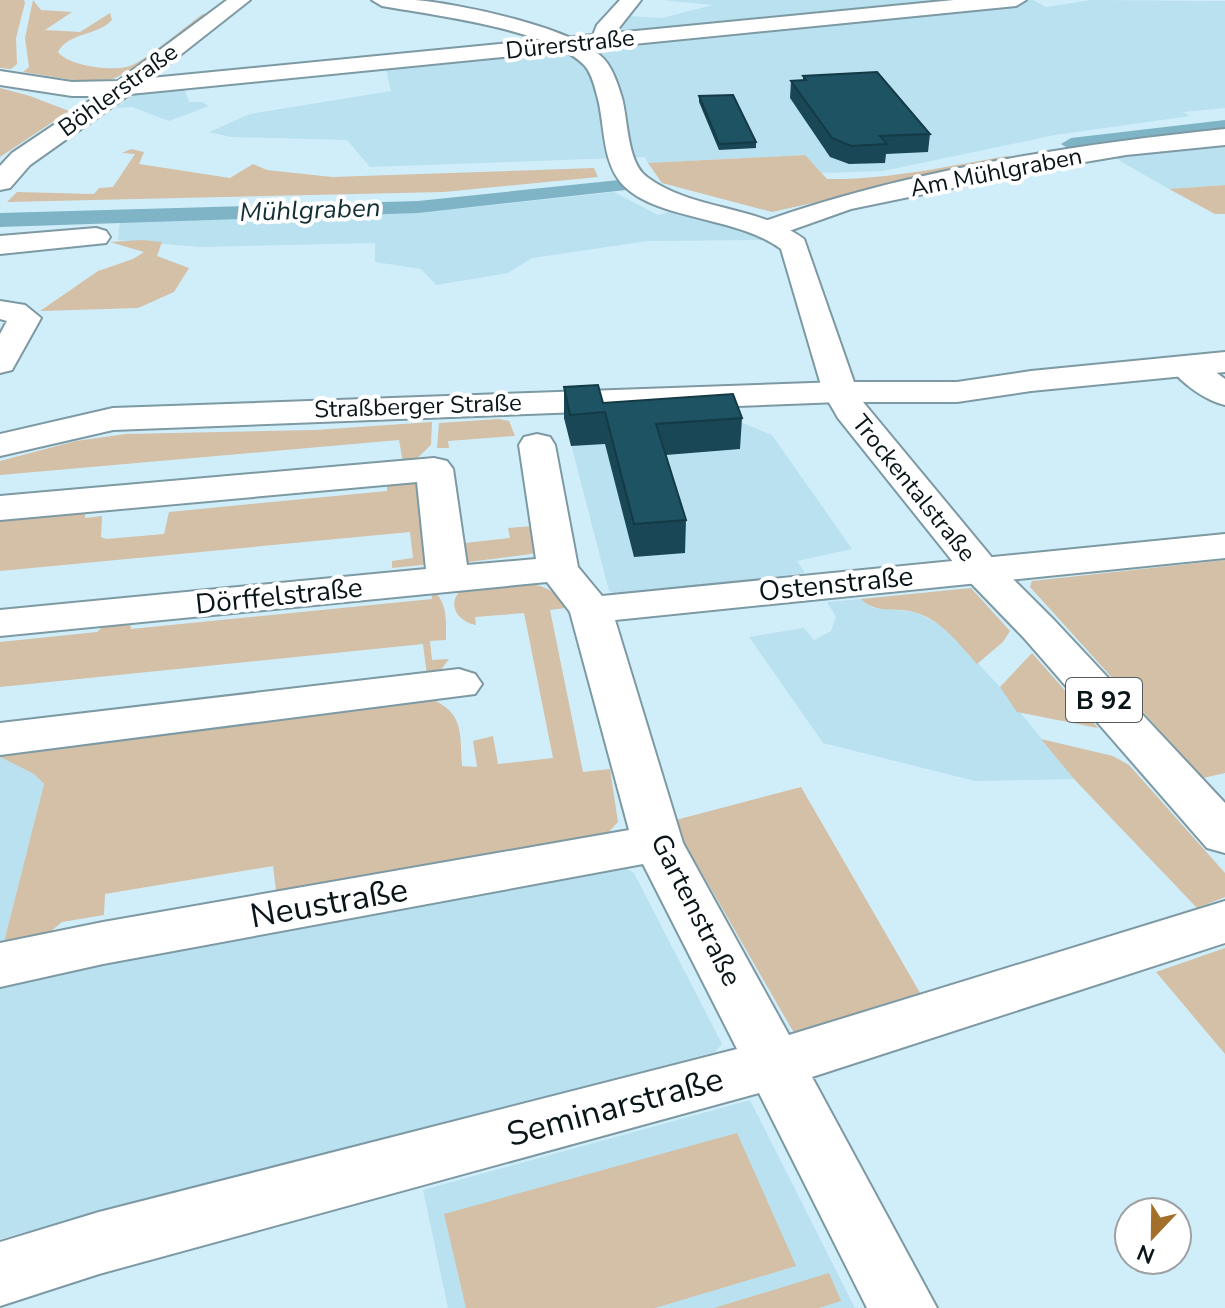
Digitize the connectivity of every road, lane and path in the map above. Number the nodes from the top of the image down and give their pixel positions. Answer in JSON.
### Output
{"nodes":[{"id":1,"x":240,"y":0,"type":"edge"},
{"id":2,"x":382,"y":0,"type":"edge"},
{"id":3,"x":631,"y":0,"type":"edge"},
{"id":4,"x":1016,"y":0,"type":"edge"},
{"id":5,"x":611,"y":40,"type":"junction"},
{"id":6,"x":569,"y":45,"type":"junction"},
{"id":7,"x":0,"y":78,"type":"edge"},
{"id":8,"x":124,"y":88,"type":"junction"},
{"id":9,"x":1225,"y":137,"type":"edge"},
{"id":10,"x":0,"y":182,"type":"edge"},
{"id":11,"x":772,"y":228,"type":"junction"},
{"id":12,"x":96,"y":237,"type":"dead end"},
{"id":13,"x":0,"y":245,"type":"edge"},
{"id":14,"x":1225,"y":362,"type":"edge"},
{"id":15,"x":1186,"y":366,"type":"junction"},
{"id":16,"x":840,"y":392,"type":"junction"},
{"id":17,"x":1225,"y":395,"type":"edge"},
{"id":18,"x":0,"y":445,"type":"edge"},
{"id":19,"x":537,"y":445,"type":"dead end"},
{"id":20,"x":0,"y":508,"type":"edge"},
{"id":21,"x":1225,"y":546,"type":"edge"},
{"id":22,"x":558,"y":569,"type":"junction"},
{"id":23,"x":980,"y":569,"type":"junction"},
{"id":24,"x":448,"y":580,"type":"junction"},
{"id":25,"x":591,"y":610,"type":"junction"},
{"id":26,"x":0,"y":623,"type":"edge"},
{"id":27,"x":459,"y":684,"type":"dead end"},
{"id":28,"x":0,"y":739,"type":"edge"},
{"id":29,"x":1225,"y":835,"type":"edge"},
{"id":30,"x":658,"y":843,"type":"junction"},
{"id":31,"x":1225,"y":922,"type":"edge"},
{"id":32,"x":0,"y":965,"type":"edge"},
{"id":33,"x":776,"y":1064,"type":"junction"},
{"id":34,"x":0,"y":1274,"type":"edge"},
{"id":35,"x":903,"y":1308,"type":"edge"}],
"edges":[{"from":1,"to":8,"type":"street","name":"Böhlerstraße"},
{"from":2,"to":6,"type":"street"},
{"from":3,"to":5,"type":"street"},
{"from":4,"to":5,"type":"street","name":"Dürerstraße"},
{"from":5,"to":6,"type":"street","name":"Dürerstraße"},
{"from":6,"to":8,"type":"street","name":"Dürerstraße"},
{"from":6,"to":11,"type":"street"},
{"from":7,"to":8,"type":"street","name":"Dürerstraße"},
{"from":8,"to":10,"type":"street","name":"Böhlerstraße"},
{"from":9,"to":11,"type":"street","name":"Am Mühlgraben"},
{"from":11,"to":16,"type":"street","name":"Trockentalstraße","number":"B 92"},
{"from":12,"to":13,"type":"street"},
{"from":14,"to":15,"type":"street","name":"Straßberger Straße"},
{"from":15,"to":16,"type":"street","name":"Straßberger Straße"},
{"from":15,"to":17,"type":"street"},
{"from":16,"to":18,"type":"street","name":"Straßberger Straße"},
{"from":16,"to":23,"type":"street","name":"Trockentalstraße","number":"B 92"},
{"from":19,"to":22,"type":"street","name":"Gartenstraße"},
{"from":20,"to":24,"type":"street"},
{"from":21,"to":23,"type":"street","name":"Ostenstraße"},
{"from":22,"to":24,"type":"street","name":"Dörffelstraße"},
{"from":22,"to":25,"type":"street","name":"Gartenstraße"},
{"from":23,"to":25,"type":"street","name":"Ostenstraße"},
{"from":23,"to":29,"type":"street","name":"Trockentalstraße","number":"B 92"},
{"from":24,"to":26,"type":"street","name":"Dörffelstraße"},
{"from":25,"to":30,"type":"street","name":"Gartenstraße"},
{"from":27,"to":28,"type":"street"},
{"from":30,"to":32,"type":"street","name":"Neustraße"},
{"from":30,"to":33,"type":"street","name":"Gartenstraße"},
{"from":31,"to":33,"type":"street","name":"Seminarstraße"},
{"from":33,"to":34,"type":"street","name":"Seminarstraße"},
{"from":33,"to":35,"type":"street","name":"Gartenstraße"}]}
